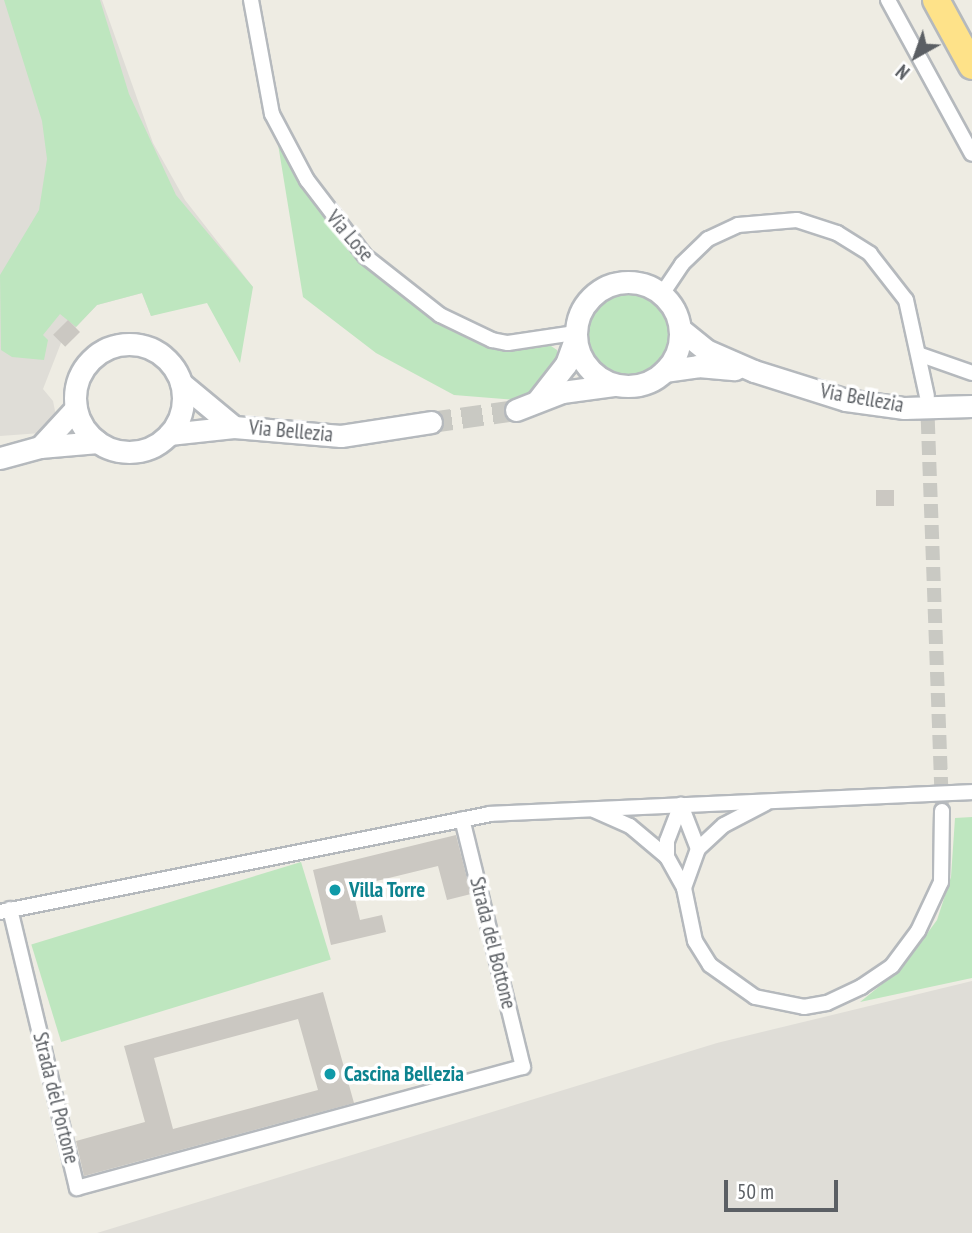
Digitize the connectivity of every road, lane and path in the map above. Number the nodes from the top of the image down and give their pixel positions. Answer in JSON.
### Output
{"nodes":[{"id":1,"x":251,"y":0,"type":"edge"},
{"id":2,"x":888,"y":0,"type":"edge"},
{"id":3,"x":936,"y":0,"type":"edge"},
{"id":4,"x":972,"y":66,"type":"edge"},
{"id":5,"x":972,"y":154,"type":"edge"},
{"id":6,"x":662,"y":294,"type":"junction"},
{"id":7,"x":680,"y":330,"type":"junction"},
{"id":8,"x":575,"y":336,"type":"junction"},
{"id":9,"x":921,"y":355,"type":"junction"},
{"id":10,"x":754,"y":370,"type":"junction"},
{"id":11,"x":664,"y":371,"type":"junction"},
{"id":12,"x":972,"y":373,"type":"edge"},
{"id":13,"x":181,"y":383,"type":"junction"},
{"id":14,"x":615,"y":384,"type":"junction"},
{"id":15,"x":927,"y":396,"type":"tunnel mouth"},
{"id":16,"x":538,"y":400,"type":"junction"},
{"id":17,"x":972,"y":406,"type":"edge"},
{"id":18,"x":76,"y":408,"type":"junction"},
{"id":19,"x":516,"y":410,"type":"tunnel mouth"},
{"id":20,"x":431,"y":422,"type":"tunnel mouth"},
{"id":21,"x":234,"y":426,"type":"junction"},
{"id":22,"x":169,"y":434,"type":"junction"},
{"id":23,"x":97,"y":442,"type":"junction"},
{"id":24,"x":40,"y":447,"type":"junction"},
{"id":25,"x":0,"y":458,"type":"edge"},
{"id":26,"x":972,"y":792,"type":"edge"},
{"id":27,"x":771,"y":801,"type":"junction"},
{"id":28,"x":681,"y":805,"type":"junction"},
{"id":29,"x":592,"y":809,"type":"junction"},
{"id":30,"x":942,"y":811,"type":"tunnel mouth"},
{"id":31,"x":462,"y":819,"type":"junction"},
{"id":32,"x":698,"y":849,"type":"junction"},
{"id":33,"x":667,"y":857,"type":"junction"},
{"id":34,"x":684,"y":888,"type":"junction"},
{"id":35,"x":5,"y":911,"type":"edge"},
{"id":36,"x":255,"y":1138,"type":"joint"}],
"edges":[{"from":1,"to":8,"type":"street","name":"Via Lose"},
{"from":2,"to":5,"type":"street"},
{"from":3,"to":4,"type":"highway"},
{"from":6,"to":7,"type":"street","name":"Via Bellezia"},
{"from":6,"to":8,"type":"street","name":"Via Bellezia"},
{"from":6,"to":9,"type":"street"},
{"from":7,"to":10,"type":"street","name":"Via Bellezia"},
{"from":7,"to":11,"type":"street"},
{"from":8,"to":14,"type":"street"},
{"from":8,"to":16,"type":"street","name":"Via Bellezia"},
{"from":9,"to":12,"type":"street"},
{"from":9,"to":15,"type":"street"},
{"from":10,"to":11,"type":"street","name":"Via Bellezia"},
{"from":10,"to":17,"type":"street","name":"Via Bellezia"},
{"from":11,"to":14,"type":"street","name":"Via Bellezia"},
{"from":13,"to":18,"type":"street"},
{"from":13,"to":21,"type":"street"},
{"from":13,"to":22,"type":"street"},
{"from":14,"to":16,"type":"street","name":"Via Bellezia"},
{"from":16,"to":19,"type":"street","name":"Via Bellezia"},
{"from":18,"to":23,"type":"street"},
{"from":18,"to":24,"type":"street"},
{"from":20,"to":21,"type":"street","name":"Via Bellezia"},
{"from":21,"to":22,"type":"street","name":"Via Bellezia"},
{"from":22,"to":23,"type":"street"},
{"from":23,"to":24,"type":"street"},
{"from":24,"to":25,"type":"street"},
{"from":26,"to":27,"type":"street","name":"Strada del Portone"},
{"from":27,"to":28,"type":"street","name":"Strada del Portone"},
{"from":27,"to":32,"type":"street"},
{"from":28,"to":29,"type":"street","name":"Strada del Portone"},
{"from":28,"to":32,"type":"street"},
{"from":28,"to":33,"type":"street"},
{"from":29,"to":31,"type":"street","name":"Strada del Portone"},
{"from":29,"to":33,"type":"street"},
{"from":30,"to":34,"type":"street"},
{"from":31,"to":35,"type":"street","name":"Strada del Portone"},
{"from":31,"to":36,"type":"street","name":"Strada del Bottone"},
{"from":32,"to":34,"type":"street"},
{"from":33,"to":34,"type":"street"},
{"from":35,"to":36,"type":"street","name":"Strada del Portone"}]}
